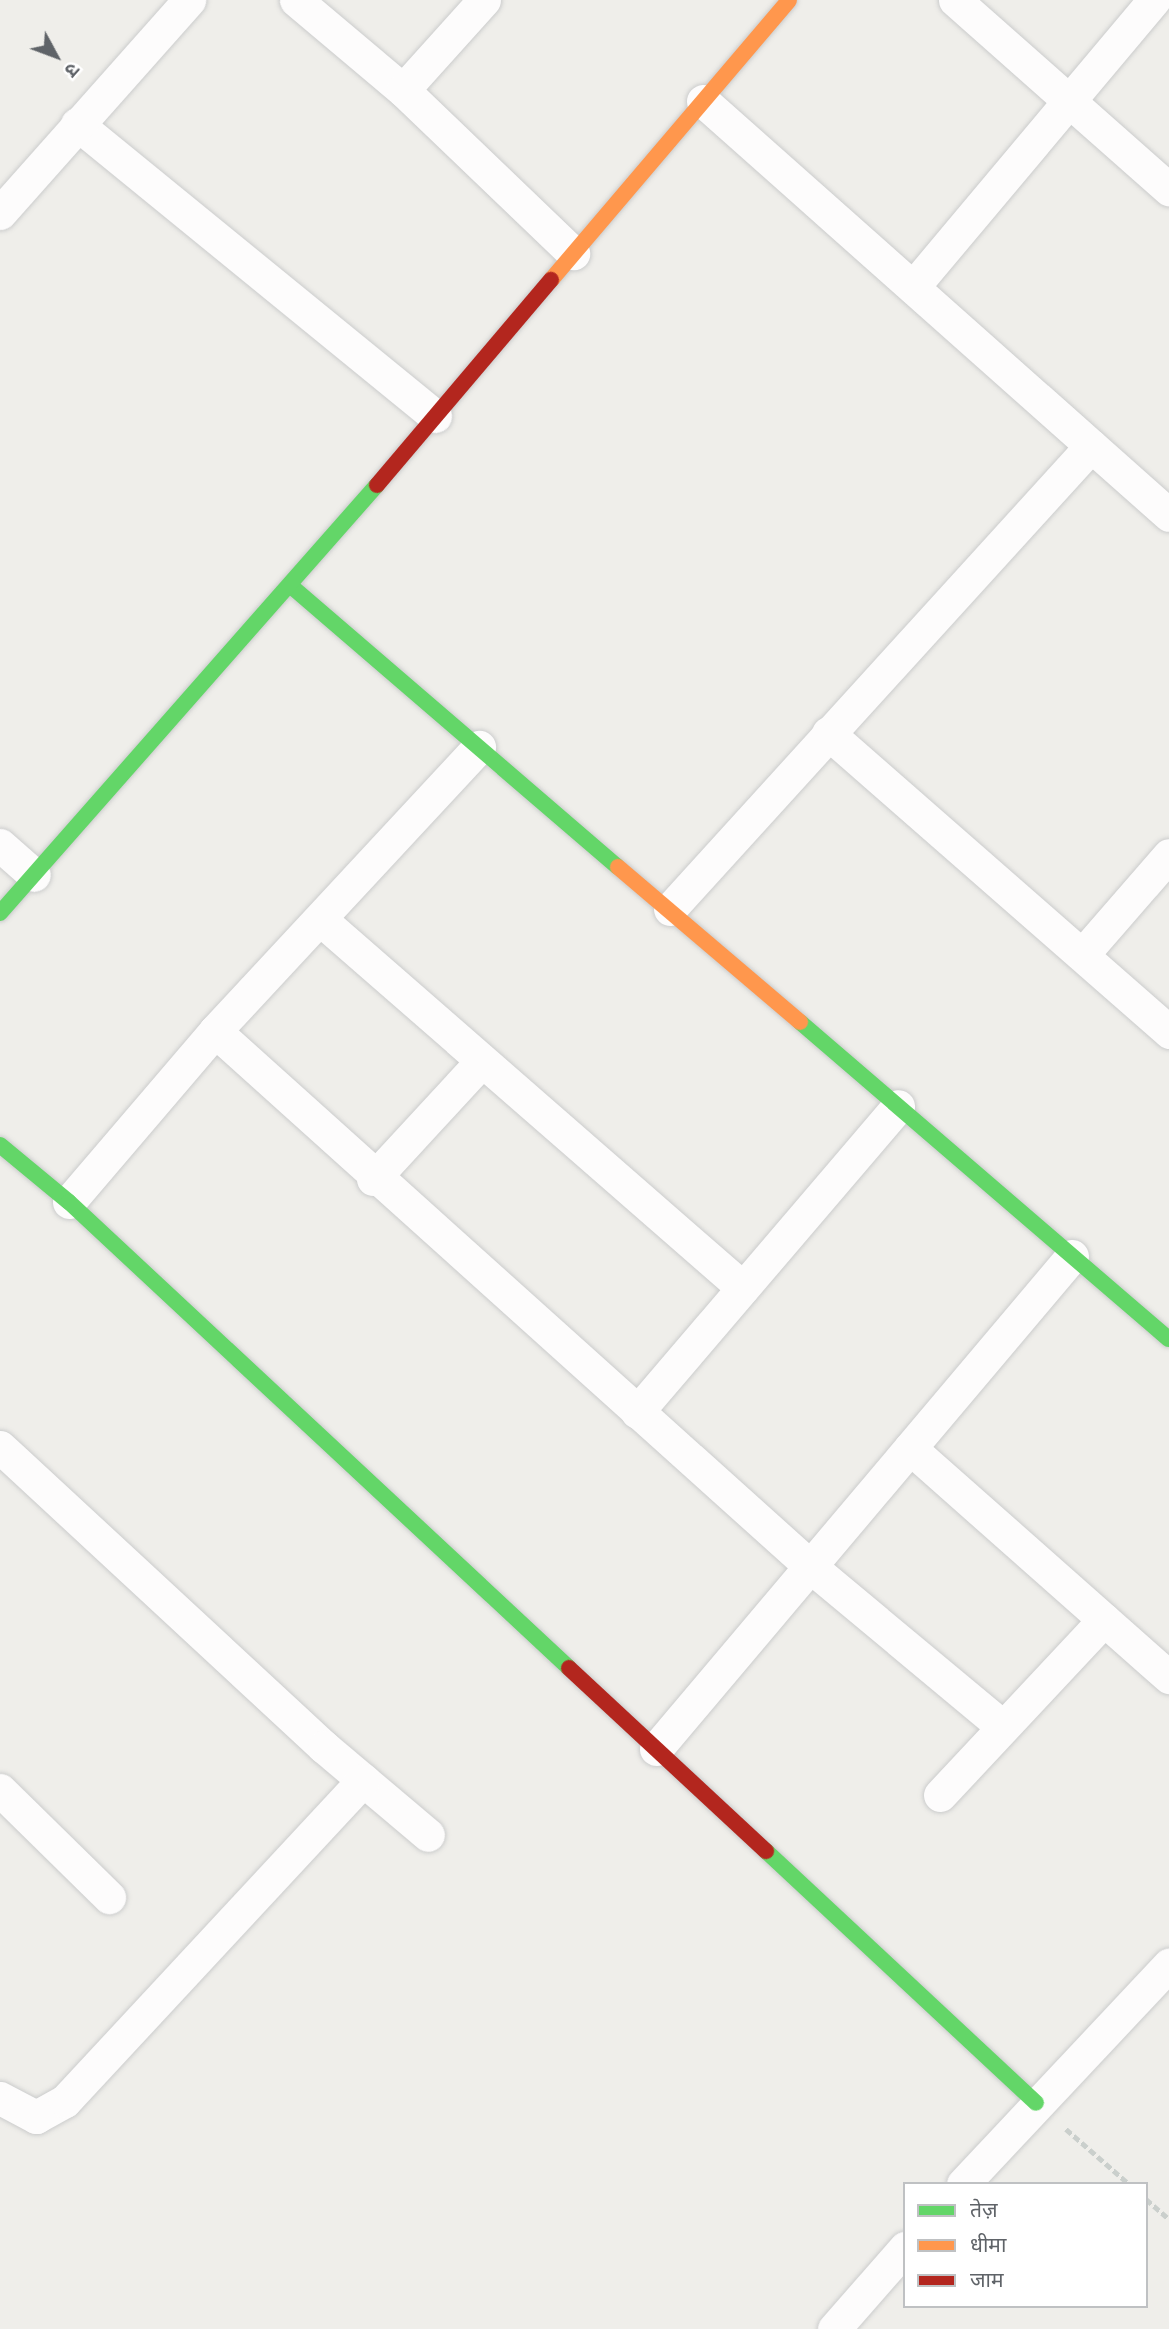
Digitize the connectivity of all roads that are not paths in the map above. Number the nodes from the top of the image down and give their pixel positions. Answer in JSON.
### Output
{"nodes":[{"id":1,"x":189,"y":0,"type":"edge"},
{"id":2,"x":296,"y":0,"type":"edge"},
{"id":3,"x":484,"y":0,"type":"edge"},
{"id":4,"x":789,"y":0,"type":"edge"},
{"id":5,"x":955,"y":0,"type":"edge"},
{"id":6,"x":1154,"y":0,"type":"edge"},
{"id":7,"x":403,"y":90,"type":"junction"},
{"id":8,"x":703,"y":101,"type":"junction"},
{"id":9,"x":1070,"y":104,"type":"junction"},
{"id":10,"x":77,"y":124,"type":"junction"},
{"id":11,"x":1169,"y":189,"type":"edge"},
{"id":12,"x":0,"y":213,"type":"edge"},
{"id":13,"x":573,"y":253,"type":"junction"},
{"id":14,"x":913,"y":287,"type":"junction"},
{"id":15,"x":435,"y":416,"type":"junction"},
{"id":16,"x":1091,"y":446,"type":"junction"},
{"id":17,"x":1169,"y":515,"type":"edge"},
{"id":18,"x":291,"y":586,"type":"junction"},
{"id":19,"x":828,"y":733,"type":"junction"},
{"id":20,"x":479,"y":747,"type":"junction"},
{"id":21,"x":0,"y":845,"type":"edge"},
{"id":22,"x":1169,"y":855,"type":"edge"},
{"id":23,"x":34,"y":875,"type":"junction"},
{"id":24,"x":670,"y":909,"type":"junction"},
{"id":25,"x":0,"y":913,"type":"edge"},
{"id":26,"x":320,"y":919,"type":"junction"},
{"id":27,"x":1083,"y":954,"type":"junction"},
{"id":28,"x":215,"y":1031,"type":"junction"},
{"id":29,"x":1169,"y":1032,"type":"edge"},
{"id":30,"x":480,"y":1063,"type":"junction"},
{"id":31,"x":898,"y":1106,"type":"junction"},
{"id":32,"x":0,"y":1145,"type":"edge"},
{"id":33,"x":373,"y":1178,"type":"junction"},
{"id":34,"x":69,"y":1202,"type":"junction"},
{"id":35,"x":1072,"y":1256,"type":"junction"},
{"id":36,"x":743,"y":1288,"type":"junction"},
{"id":37,"x":1169,"y":1339,"type":"edge"},
{"id":38,"x":637,"y":1412,"type":"junction"},
{"id":39,"x":0,"y":1447,"type":"edge"},
{"id":40,"x":910,"y":1448,"type":"junction"},
{"id":41,"x":811,"y":1567,"type":"junction"},
{"id":42,"x":1104,"y":1620,"type":"junction"},
{"id":43,"x":1169,"y":1677,"type":"edge"},
{"id":44,"x":1003,"y":1727,"type":"junction"},
{"id":45,"x":656,"y":1749,"type":"junction"},
{"id":46,"x":363,"y":1780,"type":"junction"},
{"id":47,"x":0,"y":1790,"type":"edge"},
{"id":48,"x":940,"y":1795,"type":"dead end"},
{"id":49,"x":428,"y":1835,"type":"dead end"},
{"id":50,"x":109,"y":1898,"type":"dead end"},
{"id":51,"x":1169,"y":1965,"type":"edge"},
{"id":52,"x":0,"y":2098,"type":"edge"},
{"id":53,"x":1036,"y":2103,"type":"junction"},
{"id":54,"x":964,"y":2182,"type":"edge"},
{"id":55,"x":903,"y":2250,"type":"edge"},
{"id":56,"x":834,"y":2329,"type":"edge"}],
"edges":[{"from":1,"to":10,"type":"street"},
{"from":2,"to":7,"type":"street"},
{"from":3,"to":7,"type":"street"},
{"from":4,"to":8,"type":"street"},
{"from":5,"to":9,"type":"street"},
{"from":6,"to":9,"type":"street"},
{"from":7,"to":13,"type":"street"},
{"from":8,"to":13,"type":"street"},
{"from":8,"to":14,"type":"street"},
{"from":9,"to":11,"type":"street"},
{"from":9,"to":14,"type":"street"},
{"from":10,"to":12,"type":"street"},
{"from":10,"to":15,"type":"street"},
{"from":13,"to":15,"type":"street"},
{"from":14,"to":16,"type":"street"},
{"from":15,"to":18,"type":"street"},
{"from":16,"to":17,"type":"street"},
{"from":16,"to":19,"type":"street"},
{"from":18,"to":20,"type":"street"},
{"from":18,"to":23,"type":"street"},
{"from":19,"to":24,"type":"street"},
{"from":19,"to":27,"type":"street"},
{"from":20,"to":24,"type":"street"},
{"from":20,"to":26,"type":"street"},
{"from":21,"to":23,"type":"street"},
{"from":22,"to":27,"type":"street"},
{"from":23,"to":25,"type":"street"},
{"from":24,"to":31,"type":"street"},
{"from":26,"to":28,"type":"street"},
{"from":26,"to":30,"type":"street"},
{"from":27,"to":29,"type":"street"},
{"from":28,"to":33,"type":"street"},
{"from":28,"to":34,"type":"street"},
{"from":30,"to":33,"type":"street"},
{"from":30,"to":36,"type":"street"},
{"from":31,"to":35,"type":"street"},
{"from":31,"to":36,"type":"street"},
{"from":32,"to":34,"type":"street"},
{"from":33,"to":38,"type":"street"},
{"from":34,"to":45,"type":"street"},
{"from":35,"to":37,"type":"street"},
{"from":35,"to":40,"type":"street"},
{"from":36,"to":38,"type":"street"},
{"from":38,"to":41,"type":"street"},
{"from":39,"to":46,"type":"street"},
{"from":40,"to":41,"type":"street"},
{"from":40,"to":42,"type":"street"},
{"from":41,"to":44,"type":"street"},
{"from":41,"to":45,"type":"street"},
{"from":42,"to":43,"type":"street"},
{"from":42,"to":44,"type":"street"},
{"from":44,"to":48,"type":"street"},
{"from":45,"to":53,"type":"street"},
{"from":46,"to":49,"type":"street"},
{"from":46,"to":52,"type":"street"},
{"from":47,"to":50,"type":"street"},
{"from":51,"to":53,"type":"street"},
{"from":53,"to":54,"type":"street"},
{"from":55,"to":56,"type":"street"}]}
